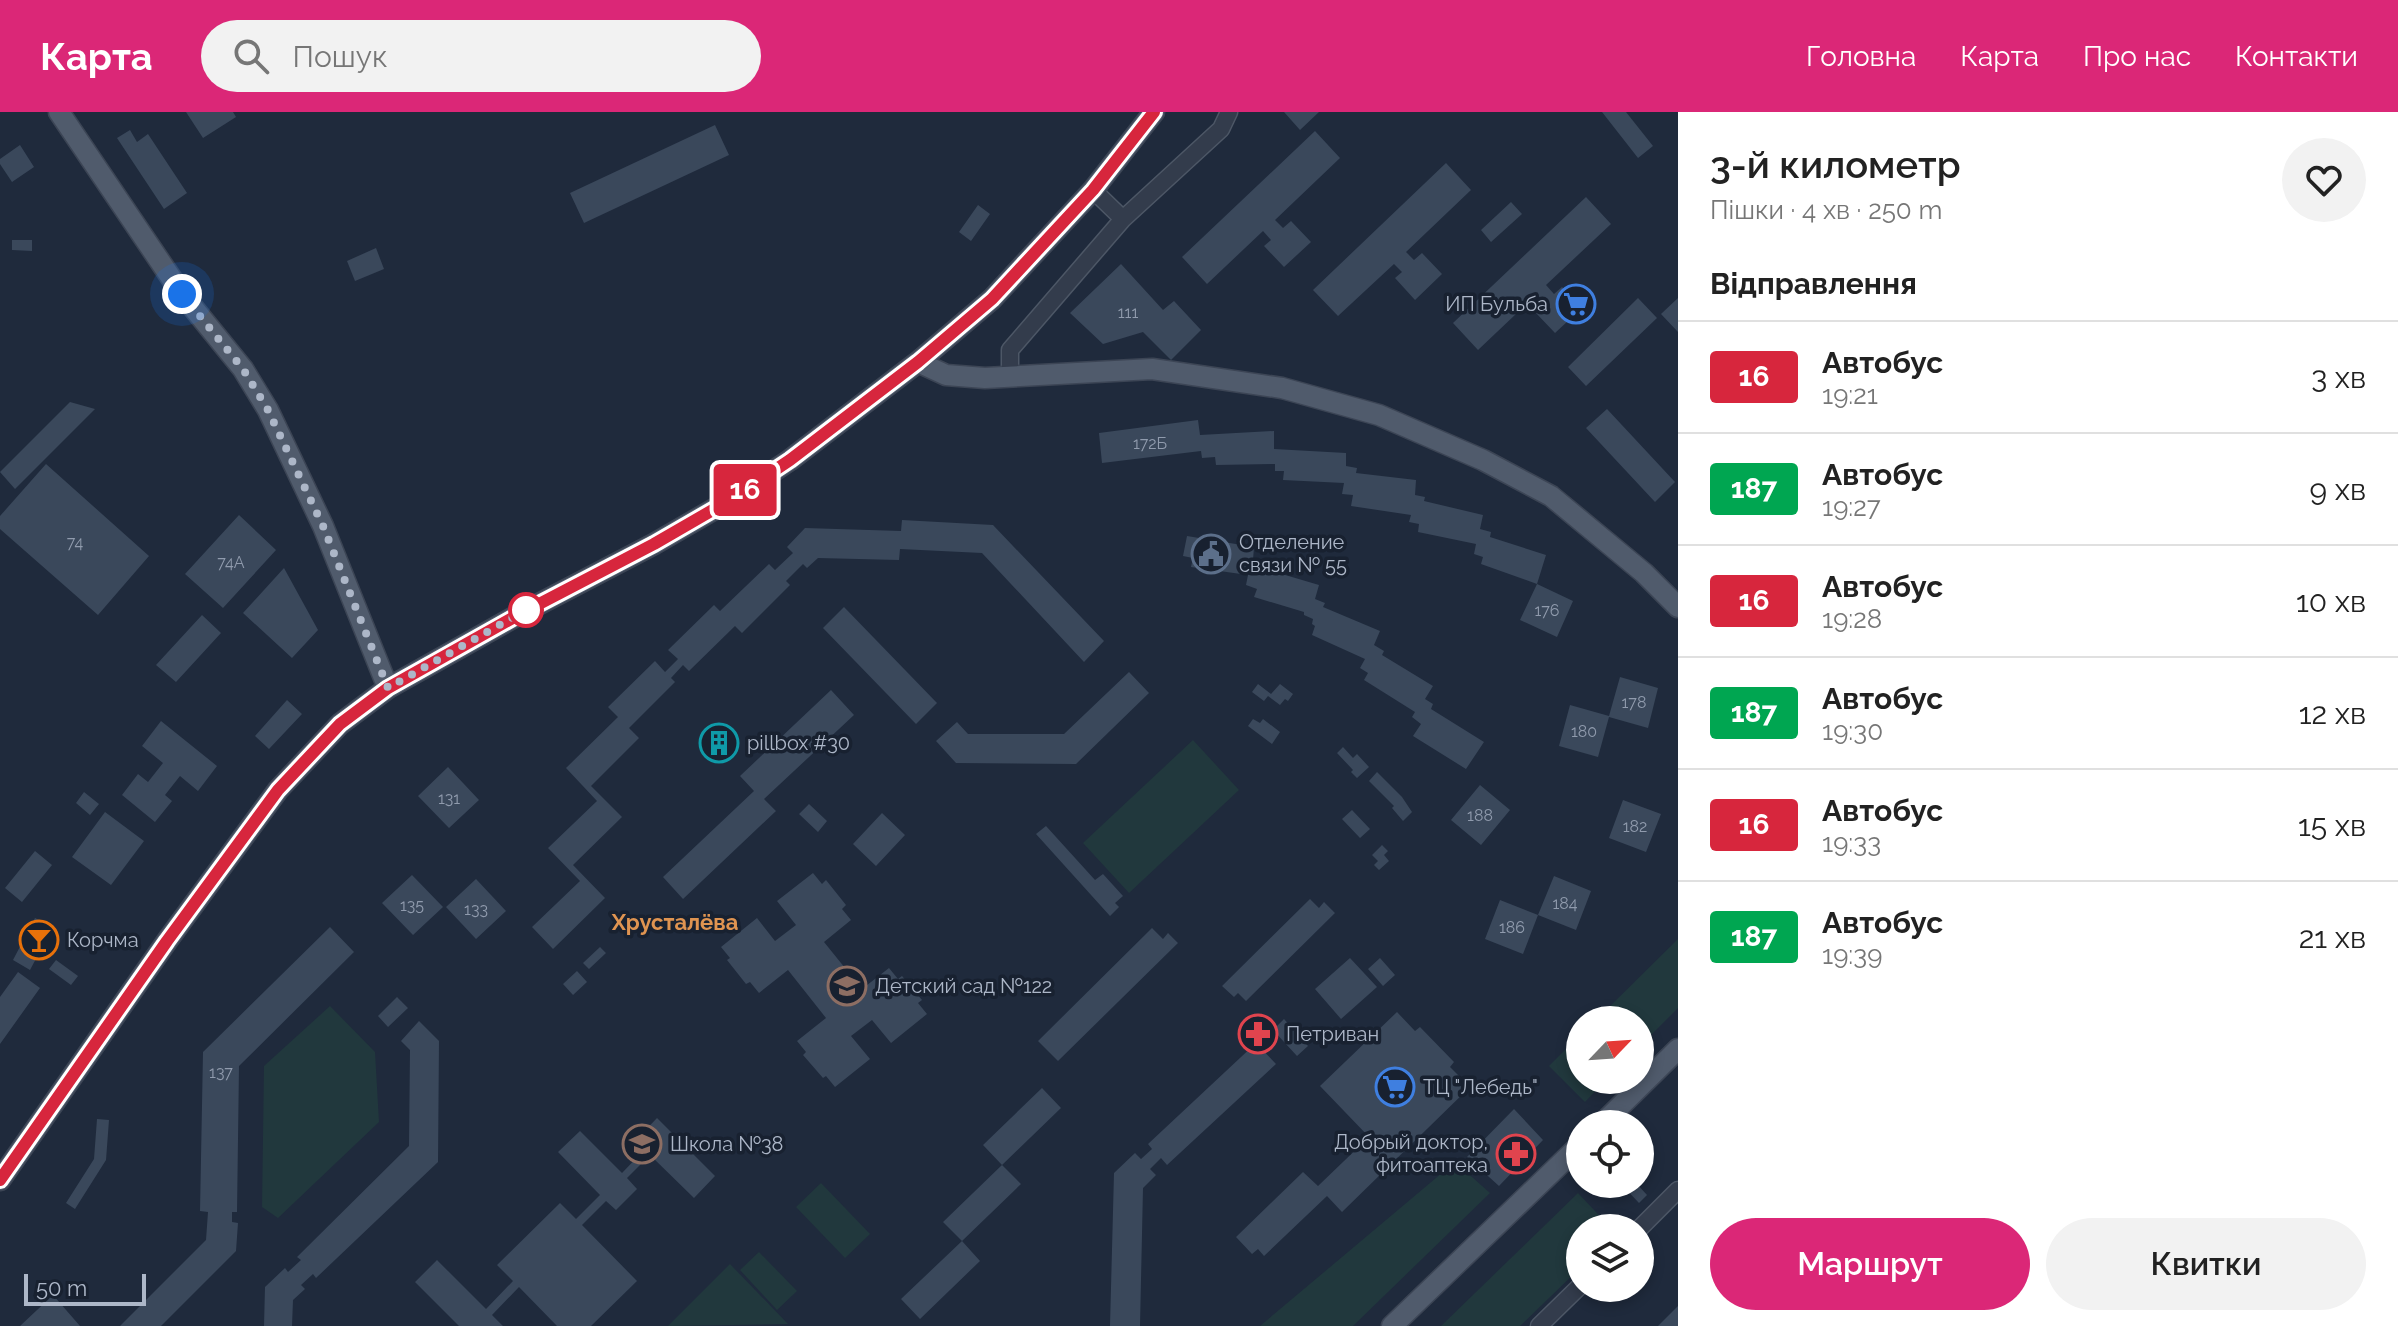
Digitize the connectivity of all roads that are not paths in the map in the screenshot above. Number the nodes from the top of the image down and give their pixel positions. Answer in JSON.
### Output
{"nodes":[{"id":1,"x":59,"y":112,"type":"edge"},
{"id":2,"x":1154,"y":112,"type":"edge"},
{"id":3,"x":1229,"y":112,"type":"edge"},
{"id":4,"x":1093,"y":190,"type":"junction"},
{"id":5,"x":1123,"y":219,"type":"junction"},
{"id":6,"x":918,"y":362,"type":"junction"},
{"id":7,"x":1010,"y":377,"type":"junction"},
{"id":8,"x":1678,"y":607,"type":"edge"},
{"id":9,"x":388,"y":688,"type":"junction"},
{"id":10,"x":1678,"y":1049,"type":"edge"},
{"id":11,"x":1616,"y":1110,"type":"edge"},
{"id":12,"x":1566,"y":1158,"type":"edge"},
{"id":13,"x":0,"y":1180,"type":"edge"},
{"id":14,"x":1678,"y":1190,"type":"edge"},
{"id":15,"x":1654,"y":1214,"type":"edge"},
{"id":16,"x":1566,"y":1300,"type":"edge"},
{"id":17,"x":1392,"y":1326,"type":"edge"},
{"id":18,"x":1539,"y":1326,"type":"edge"}],
"edges":[{"from":1,"to":9,"type":"main road"},
{"from":2,"to":4,"type":"main road"},
{"from":3,"to":5,"type":"street"},
{"from":4,"to":5,"type":"street"},
{"from":4,"to":6,"type":"main road"},
{"from":5,"to":7,"type":"street"},
{"from":6,"to":7,"type":"main road"},
{"from":6,"to":9,"type":"main road"},
{"from":7,"to":8,"type":"main road"},
{"from":9,"to":13,"type":"main road"},
{"from":10,"to":11,"type":"main road"},
{"from":12,"to":17,"type":"main road"},
{"from":14,"to":15,"type":"street"},
{"from":16,"to":18,"type":"street"}]}
